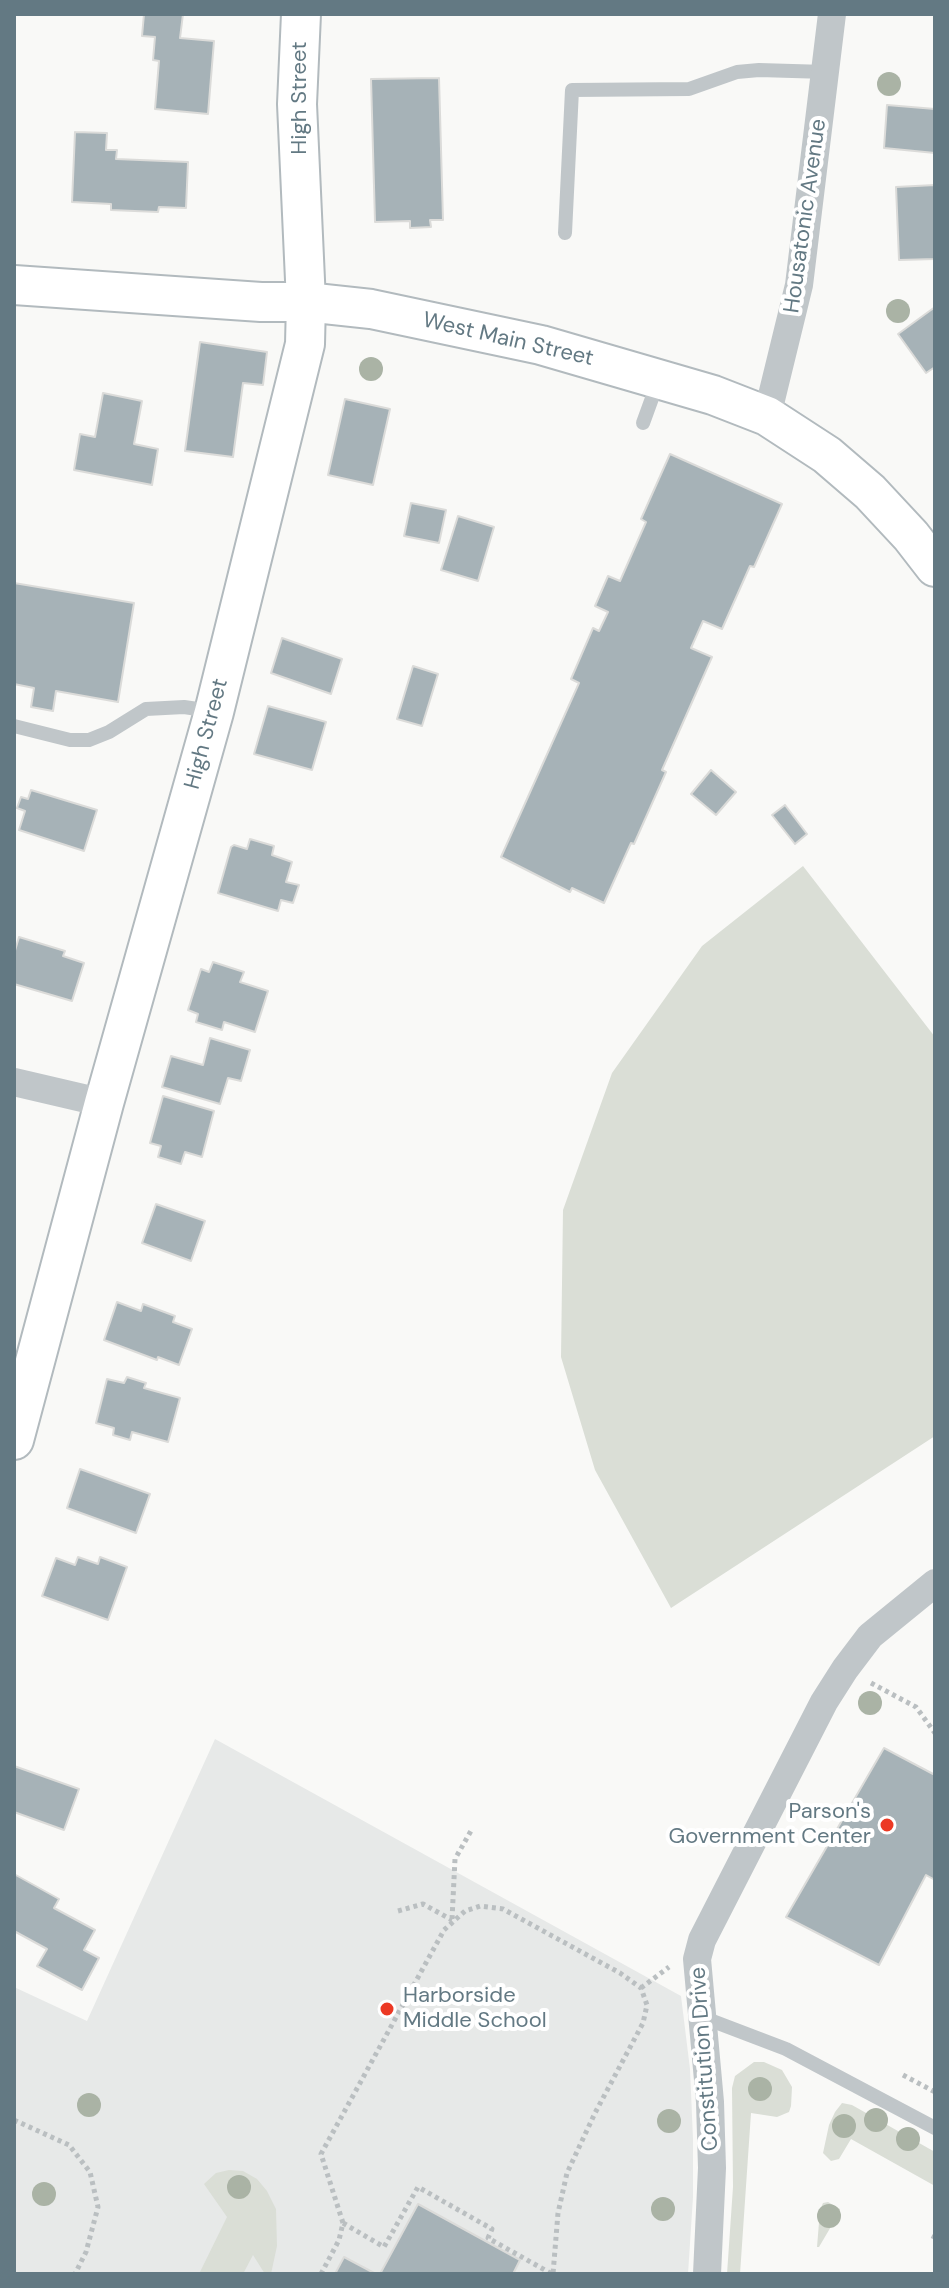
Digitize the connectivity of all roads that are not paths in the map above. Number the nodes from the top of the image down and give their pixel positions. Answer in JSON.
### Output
{"nodes":[{"id":1,"x":301,"y":14,"type":"edge"},
{"id":2,"x":832,"y":14,"type":"edge"},
{"id":3,"x":826,"y":72,"type":"junction"},
{"id":4,"x":565,"y":233,"type":"dead end"},
{"id":5,"x":14,"y":285,"type":"edge"},
{"id":6,"x":306,"y":302,"type":"junction"},
{"id":7,"x":659,"y":379,"type":"junction"},
{"id":8,"x":767,"y":416,"type":"junction"},
{"id":9,"x":643,"y":423,"type":"dead end"},
{"id":10,"x":935,"y":567,"type":"edge"},
{"id":11,"x":214,"y":712,"type":"junction"},
{"id":12,"x":14,"y":726,"type":"edge"},
{"id":13,"x":14,"y":1082,"type":"edge"},
{"id":14,"x":104,"y":1103,"type":"junction"},
{"id":15,"x":14,"y":1440,"type":"edge"},
{"id":16,"x":935,"y":1583,"type":"edge"},
{"id":17,"x":702,"y":2017,"type":"junction"},
{"id":18,"x":935,"y":2128,"type":"edge"},
{"id":19,"x":707,"y":2274,"type":"edge"}],
"edges":[{"from":1,"to":6,"type":"main road","name":"High Street"},
{"from":2,"to":3,"type":"street","name":"Housatonic Avenue"},
{"from":3,"to":4,"type":"lane"},
{"from":3,"to":8,"type":"street","name":"Housatonic Avenue"},
{"from":5,"to":6,"type":"main road","name":"West Main Street"},
{"from":6,"to":7,"type":"main road","name":"West Main Street"},
{"from":6,"to":11,"type":"main road","name":"High Street"},
{"from":7,"to":8,"type":"main road","name":"West Main Street"},
{"from":7,"to":9,"type":"lane"},
{"from":8,"to":10,"type":"main road","name":"West Main Street"},
{"from":11,"to":12,"type":"lane"},
{"from":11,"to":14,"type":"main road","name":"High Street"},
{"from":13,"to":14,"type":"street"},
{"from":14,"to":15,"type":"main road","name":"High Street"},
{"from":16,"to":17,"type":"street","name":"Constitution Drive"},
{"from":17,"to":18,"type":"lane"},
{"from":17,"to":19,"type":"street","name":"Constitution Drive"}]}
